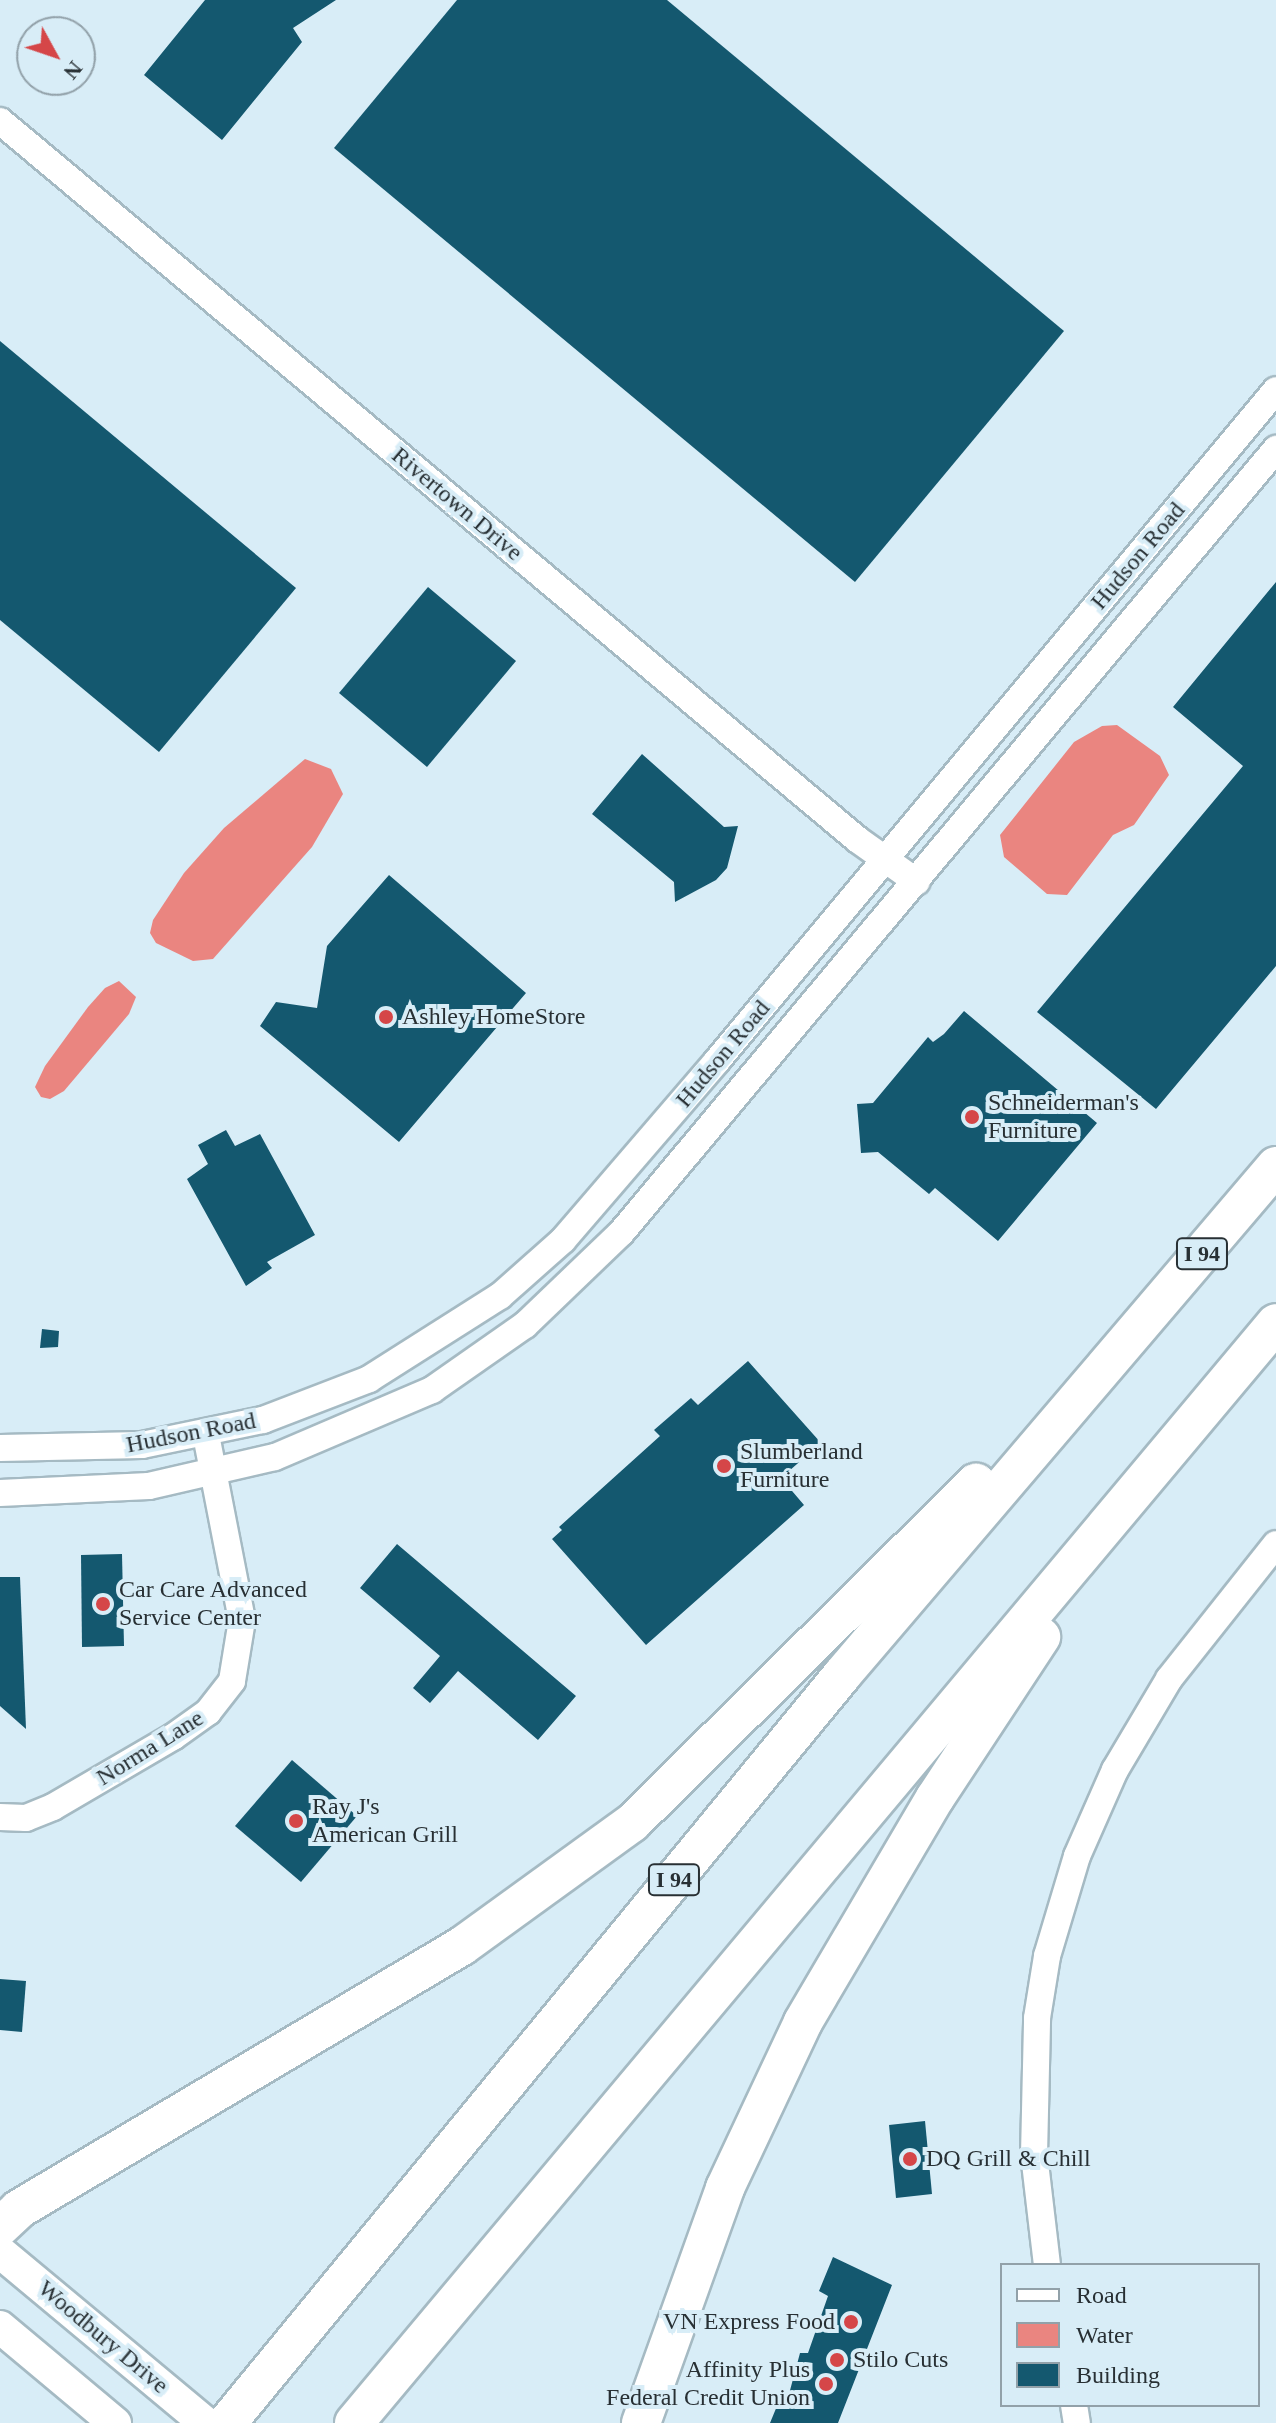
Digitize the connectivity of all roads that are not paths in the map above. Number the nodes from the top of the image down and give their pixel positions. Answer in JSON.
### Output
{"nodes":[{"id":1,"x":0,"y":121,"type":"edge"},
{"id":2,"x":1276,"y":390,"type":"edge"},
{"id":3,"x":1276,"y":449,"type":"edge"},
{"id":4,"x":885,"y":860,"type":"junction"},
{"id":5,"x":917,"y":882,"type":"junction"},
{"id":6,"x":1276,"y":1166,"type":"edge"},
{"id":7,"x":1276,"y":1323,"type":"edge"},
{"id":8,"x":1127,"y":1342,"type":"junction"},
{"id":9,"x":206,"y":1434,"type":"junction"},
{"id":10,"x":0,"y":1448,"type":"edge"},
{"id":11,"x":214,"y":1475,"type":"junction"},
{"id":12,"x":1136,"y":1492,"type":"junction"},
{"id":13,"x":0,"y":1493,"type":"edge"},
{"id":14,"x":1276,"y":1544,"type":"edge"},
{"id":15,"x":0,"y":1817,"type":"edge"},
{"id":16,"x":0,"y":2227,"type":"edge"},
{"id":17,"x":0,"y":2252,"type":"edge"},
{"id":18,"x":1047,"y":2263,"type":"edge"},
{"id":19,"x":0,"y":2327,"type":"edge"},
{"id":20,"x":115,"y":2423,"type":"edge"},
{"id":21,"x":205,"y":2423,"type":"edge"},
{"id":22,"x":227,"y":2423,"type":"edge"},
{"id":23,"x":354,"y":2423,"type":"edge"},
{"id":24,"x":641,"y":2423,"type":"edge"}],
"edges":[{"from":1,"to":4,"type":"street","name":"Rivertown Drive"},
{"from":2,"to":4,"type":"street","name":"Hudson Road"},
{"from":3,"to":5,"type":"street","name":"Hudson Road"},
{"from":4,"to":5,"type":"street","name":"Rivertown Drive"},
{"from":4,"to":9,"type":"street","name":"Hudson Road"},
{"from":5,"to":11,"type":"street","name":"Hudson Road"},
{"from":6,"to":8,"type":"highway","number":"I 94"},
{"from":7,"to":12,"type":"highway"},
{"from":8,"to":16,"type":"highway"},
{"from":8,"to":22,"type":"highway","number":"I 94"},
{"from":9,"to":10,"type":"street","name":"Hudson Road"},
{"from":9,"to":11,"type":"street","name":"Norma Lane"},
{"from":11,"to":13,"type":"street","name":"Hudson Road"},
{"from":11,"to":15,"type":"street","name":"Norma Lane"},
{"from":12,"to":23,"type":"highway"},
{"from":12,"to":24,"type":"highway"},
{"from":14,"to":18,"type":"street"},
{"from":17,"to":21,"type":"main road","name":"Woodbury Drive"},
{"from":19,"to":20,"type":"main road"}]}
